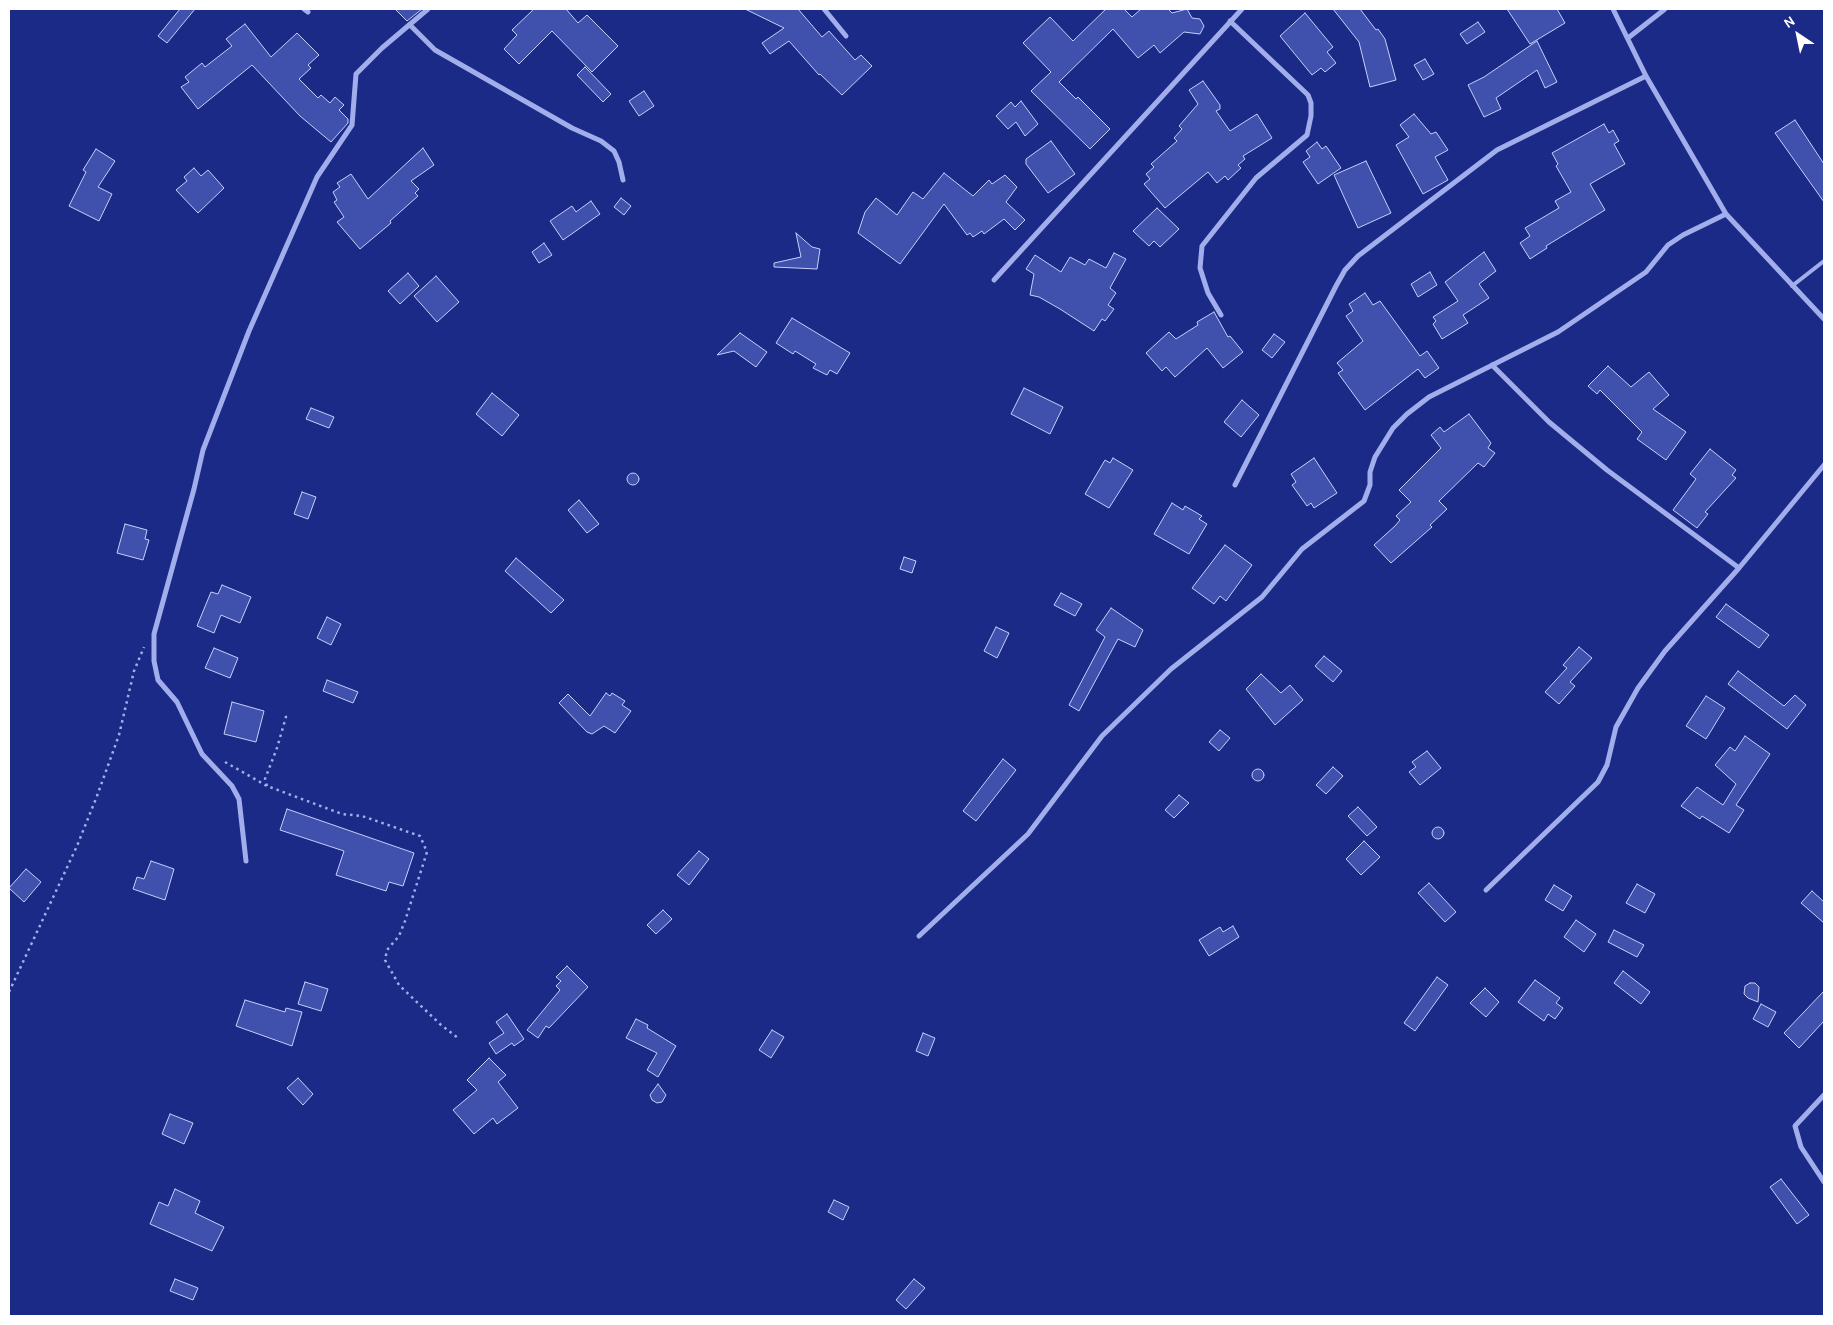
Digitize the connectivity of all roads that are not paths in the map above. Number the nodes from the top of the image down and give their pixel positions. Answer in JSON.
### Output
{"nodes":[{"id":1,"x":428,"y":9,"type":"edge"},
{"id":2,"x":824,"y":9,"type":"edge"},
{"id":3,"x":1242,"y":9,"type":"edge"},
{"id":4,"x":1613,"y":9,"type":"edge"},
{"id":5,"x":1664,"y":9,"type":"edge"},
{"id":6,"x":1230,"y":21,"type":"junction"},
{"id":7,"x":410,"y":25,"type":"junction"},
{"id":8,"x":846,"y":36,"type":"dead end"},
{"id":9,"x":1628,"y":38,"type":"junction"},
{"id":10,"x":1646,"y":76,"type":"junction"},
{"id":11,"x":623,"y":180,"type":"dead end"},
{"id":12,"x":1726,"y":214,"type":"junction"},
{"id":13,"x":1824,"y":261,"type":"edge"},
{"id":14,"x":994,"y":280,"type":"dead end"},
{"id":15,"x":1792,"y":286,"type":"junction"},
{"id":16,"x":1221,"y":315,"type":"dead end"},
{"id":17,"x":1824,"y":319,"type":"edge"},
{"id":18,"x":1492,"y":365,"type":"junction"},
{"id":19,"x":1824,"y":465,"type":"edge"},
{"id":20,"x":1235,"y":485,"type":"dead end"},
{"id":21,"x":1739,"y":568,"type":"junction"},
{"id":22,"x":246,"y":861,"type":"dead end"},
{"id":23,"x":1486,"y":890,"type":"dead end"},
{"id":24,"x":919,"y":936,"type":"dead end"},
{"id":25,"x":1824,"y":1095,"type":"edge"},
{"id":26,"x":1824,"y":1182,"type":"edge"}],
"edges":[{"from":1,"to":7,"type":"street"},
{"from":2,"to":8,"type":"street"},
{"from":3,"to":6,"type":"street"},
{"from":4,"to":9,"type":"street"},
{"from":5,"to":9,"type":"street"},
{"from":6,"to":14,"type":"street"},
{"from":6,"to":16,"type":"street"},
{"from":7,"to":11,"type":"street"},
{"from":7,"to":22,"type":"street"},
{"from":9,"to":10,"type":"street"},
{"from":10,"to":12,"type":"street"},
{"from":10,"to":20,"type":"street"},
{"from":12,"to":15,"type":"street"},
{"from":12,"to":18,"type":"street"},
{"from":13,"to":15,"type":"lane"},
{"from":15,"to":17,"type":"street"},
{"from":18,"to":21,"type":"street"},
{"from":18,"to":24,"type":"street"},
{"from":19,"to":21,"type":"street"},
{"from":21,"to":23,"type":"street"},
{"from":25,"to":26,"type":"street"}]}
